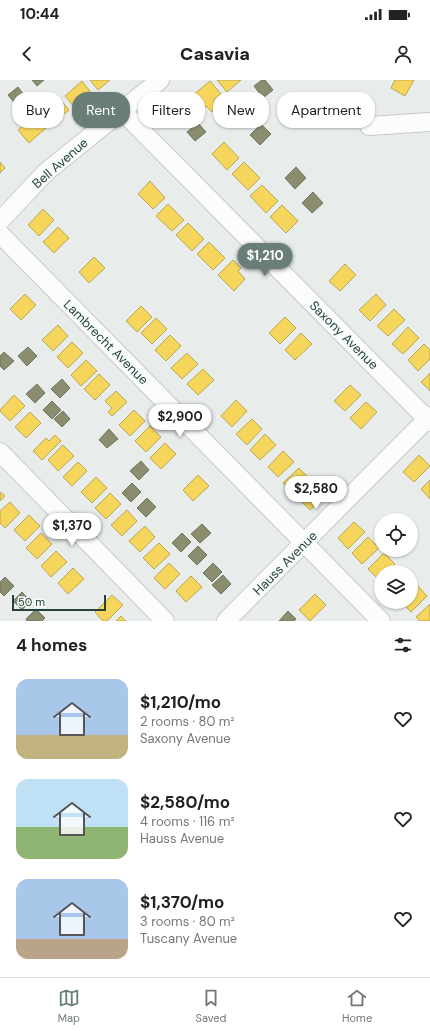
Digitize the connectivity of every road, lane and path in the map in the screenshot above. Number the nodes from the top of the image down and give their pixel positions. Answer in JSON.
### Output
{"nodes":[{"id":1,"x":160,"y":80,"type":"edge"},
{"id":2,"x":130,"y":104,"type":"edge"},
{"id":3,"x":130,"y":119,"type":"edge"},
{"id":4,"x":430,"y":122,"type":"edge"},
{"id":5,"x":375,"y":126,"type":"edge"},
{"id":6,"x":101,"y":128,"type":"edge"},
{"id":7,"x":0,"y":221,"type":"edge"},
{"id":8,"x":0,"y":234,"type":"edge"},
{"id":9,"x":429,"y":419,"type":"edge"},
{"id":10,"x":0,"y":452,"type":"edge"},
{"id":11,"x":304,"y":543,"type":"junction"},
{"id":12,"x":165,"y":621,"type":"edge"},
{"id":13,"x":226,"y":621,"type":"edge"},
{"id":14,"x":381,"y":621,"type":"edge"}],
"edges":[{"from":1,"to":2,"type":"street","name":"Bell Avenue"},
{"from":3,"to":9,"type":"street","name":"Saxony Avenue"},
{"from":4,"to":5,"type":"street"},
{"from":6,"to":7,"type":"street","name":"Bell Avenue"},
{"from":8,"to":11,"type":"street","name":"Lambrecht Avenue"},
{"from":9,"to":11,"type":"street","name":"Hauss Avenue"},
{"from":10,"to":12,"type":"street"},
{"from":11,"to":13,"type":"street","name":"Hauss Avenue"},
{"from":11,"to":14,"type":"street","name":"Lambrecht Avenue"}]}
